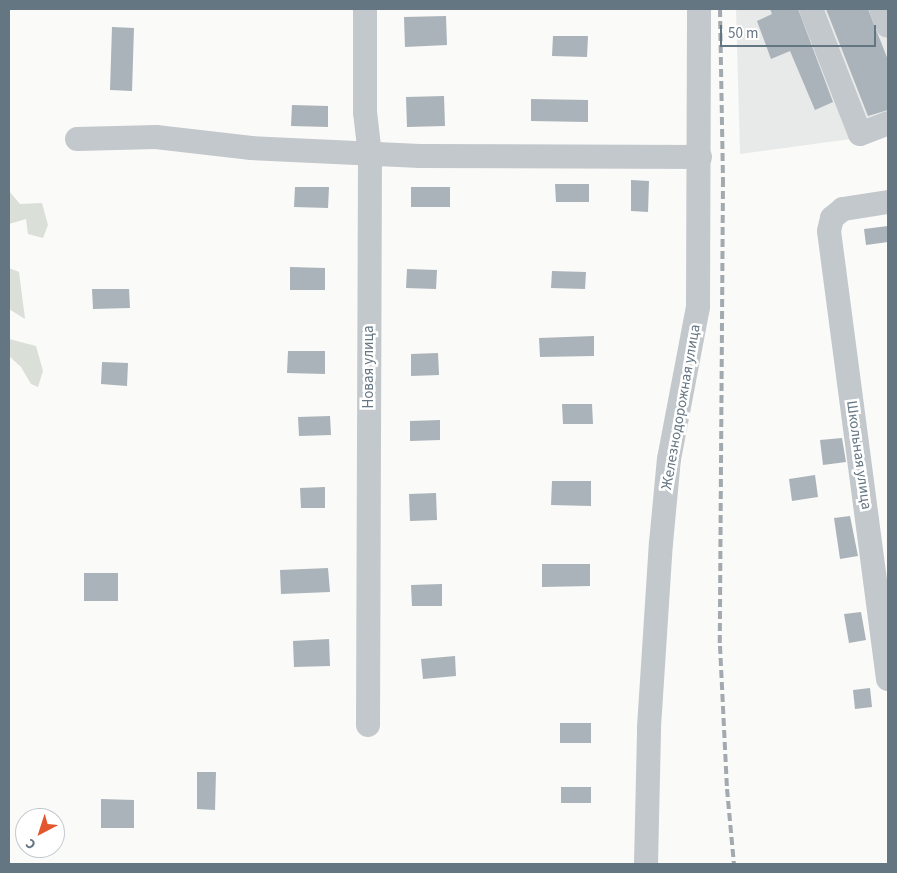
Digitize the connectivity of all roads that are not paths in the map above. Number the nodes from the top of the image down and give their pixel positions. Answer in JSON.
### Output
{"nodes":[{"id":1,"x":365,"y":9,"type":"edge"},
{"id":2,"x":700,"y":9,"type":"edge"},
{"id":3,"x":811,"y":9,"type":"edge"},
{"id":4,"x":881,"y":9,"type":"edge"},
{"id":5,"x":888,"y":26,"type":"edge"},
{"id":6,"x":888,"y":123,"type":"edge"},
{"id":7,"x":77,"y":138,"type":"dead end"},
{"id":8,"x":370,"y":155,"type":"junction"},
{"id":9,"x":700,"y":157,"type":"junction"},
{"id":10,"x":888,"y":202,"type":"edge"},
{"id":11,"x":888,"y":679,"type":"edge"},
{"id":12,"x":368,"y":725,"type":"dead end"},
{"id":13,"x":646,"y":864,"type":"edge"}],
"edges":[{"from":1,"to":8,"type":"street","name":"Новая улица"},
{"from":2,"to":9,"type":"street","name":"Железнодорожная улица"},
{"from":3,"to":6,"type":"street"},
{"from":4,"to":5,"type":"street"},
{"from":7,"to":8,"type":"street"},
{"from":8,"to":9,"type":"street"},
{"from":8,"to":12,"type":"street","name":"Новая улица"},
{"from":9,"to":13,"type":"street","name":"Железнодорожная улица"},
{"from":10,"to":11,"type":"street","name":"Школьная улица"}]}
